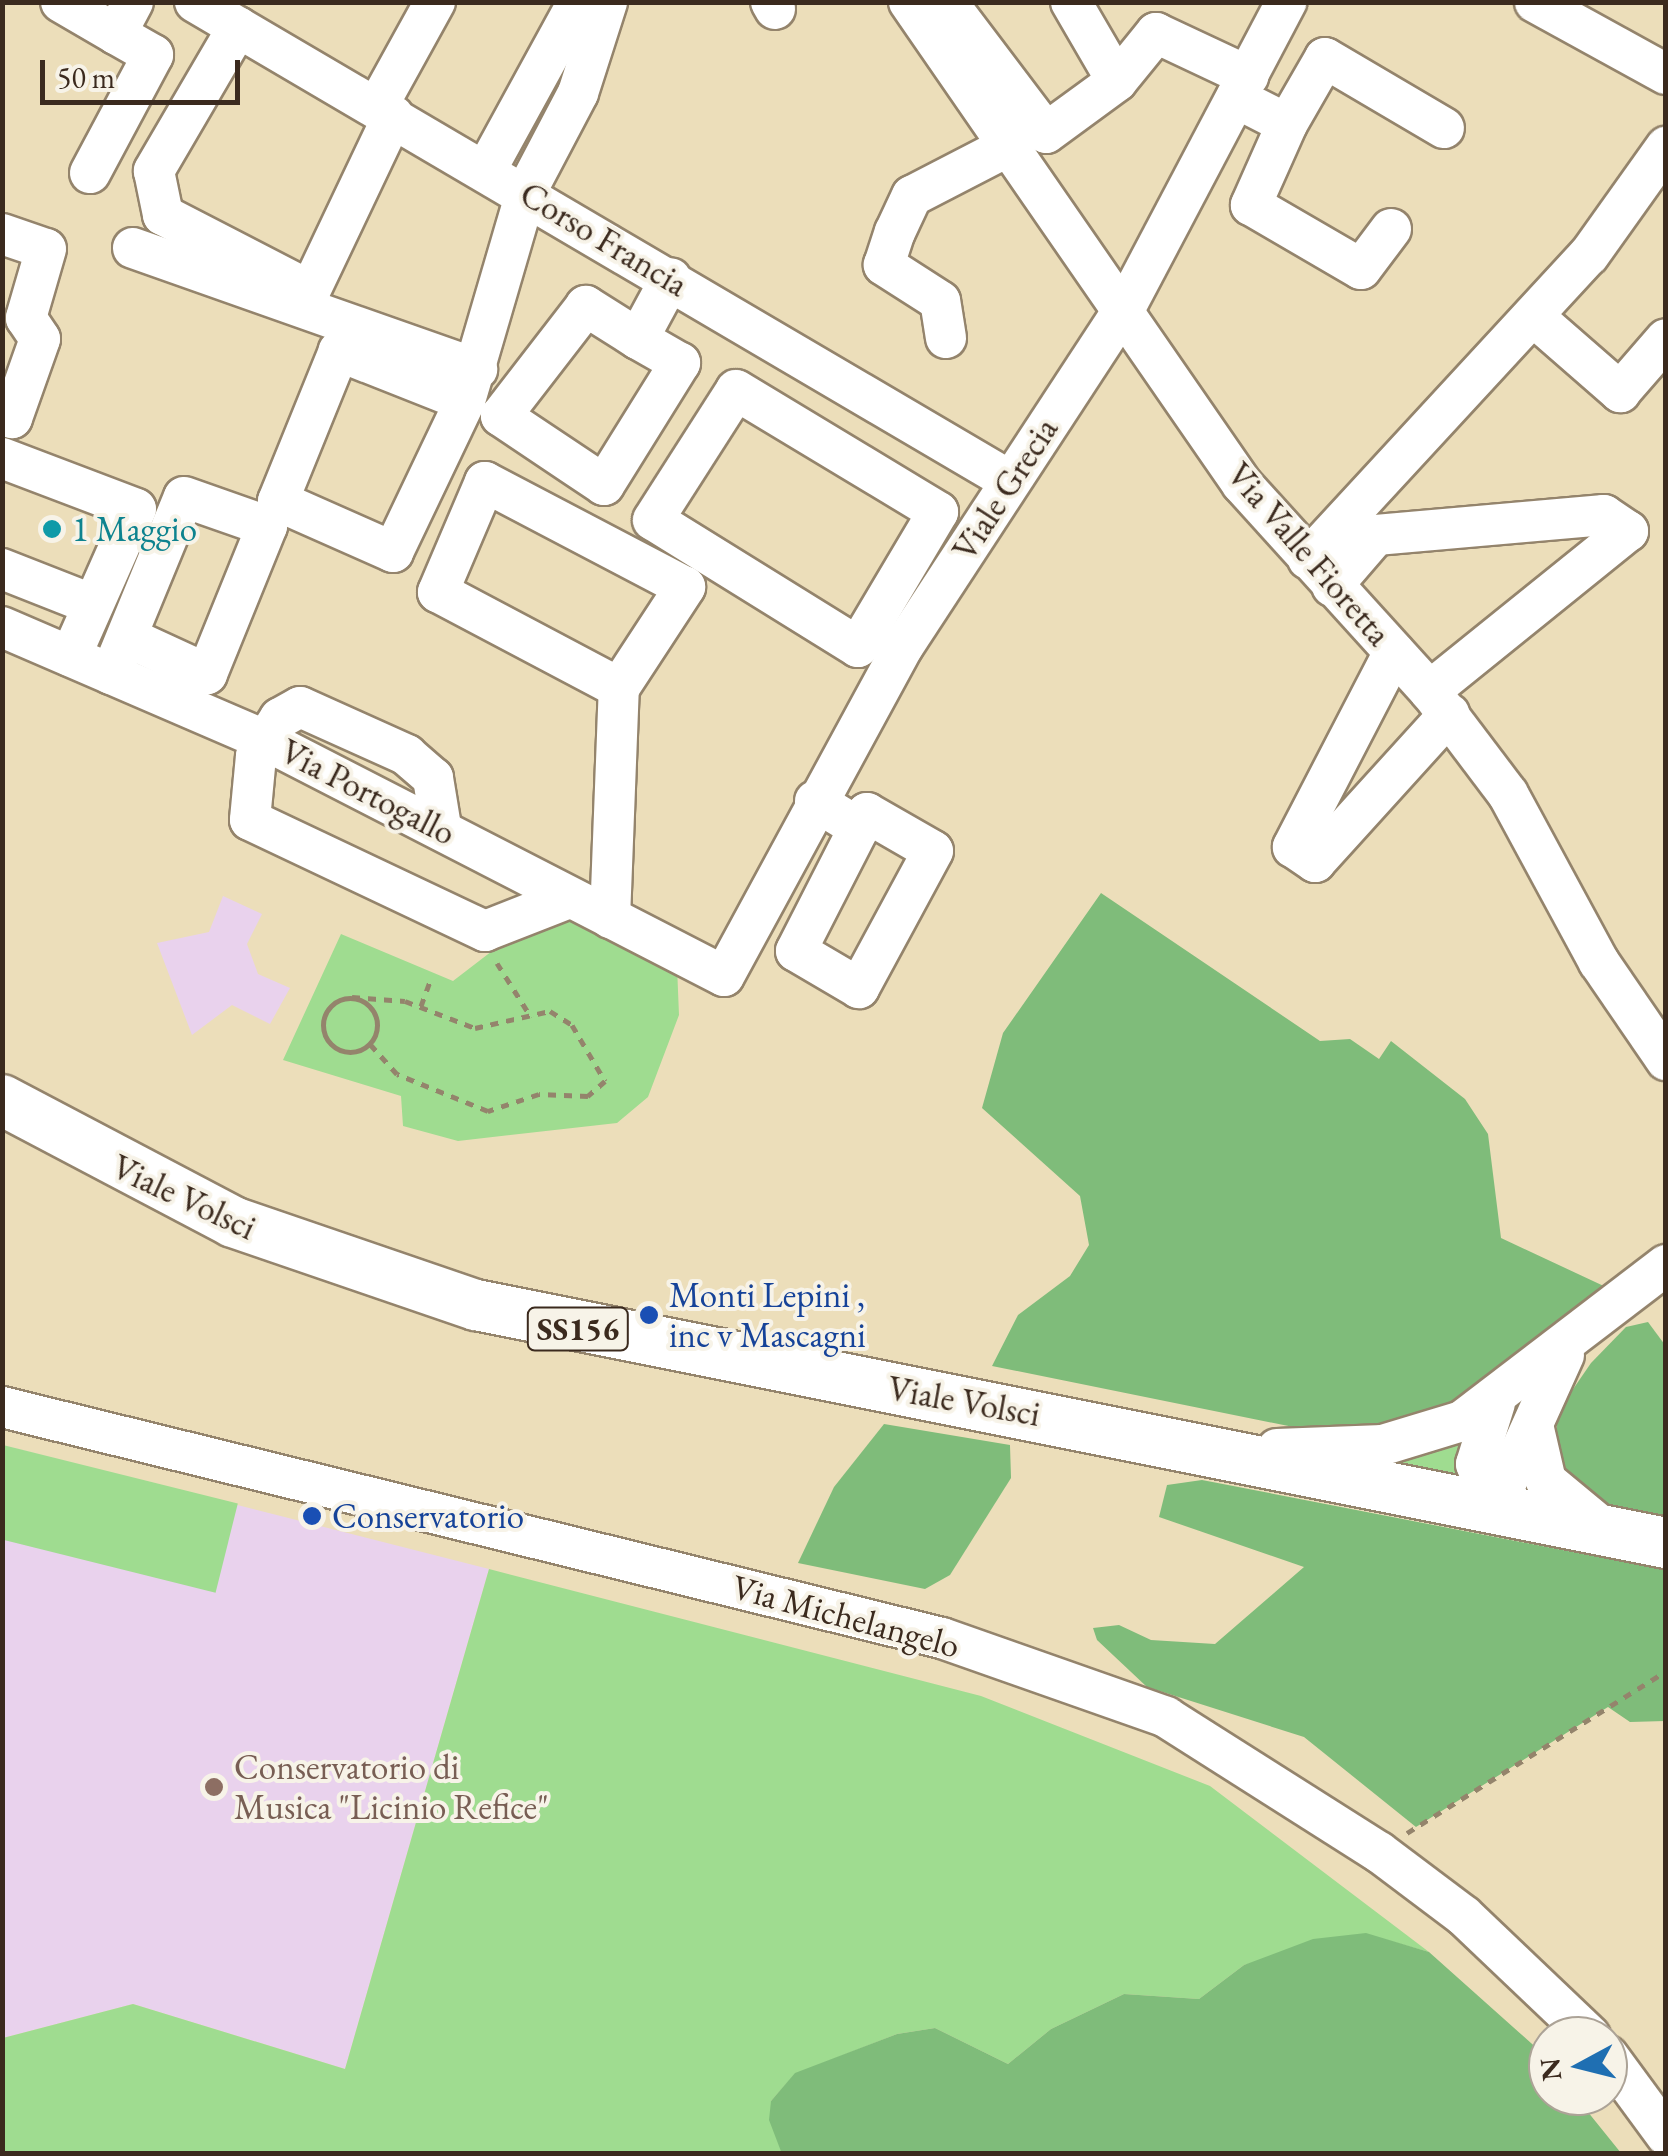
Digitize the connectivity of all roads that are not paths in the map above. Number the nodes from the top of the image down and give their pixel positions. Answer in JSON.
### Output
{"nodes":[{"id":1,"x":61,"y":2,"type":"edge"},
{"id":2,"x":436,"y":2,"type":"edge"},
{"id":3,"x":578,"y":2,"type":"edge"},
{"id":4,"x":606,"y":2,"type":"edge"},
{"id":5,"x":908,"y":2,"type":"edge"},
{"id":6,"x":946,"y":2,"type":"edge"},
{"id":7,"x":1070,"y":2,"type":"edge"},
{"id":8,"x":1286,"y":2,"type":"edge"},
{"id":9,"x":1535,"y":2,"type":"edge"},
{"id":10,"x":222,"y":12,"type":"edge"},
{"id":11,"x":124,"y":18,"type":"edge"},
{"id":12,"x":1666,"y":74,"type":"edge"},
{"id":13,"x":1116,"y":81,"type":"junction"},
{"id":14,"x":1242,"y":87,"type":"junction"},
{"id":15,"x":385,"y":112,"type":"junction"},
{"id":16,"x":1287,"y":124,"type":"junction"},
{"id":17,"x":1444,"y":128,"type":"dead end"},
{"id":18,"x":1011,"y":144,"type":"junction"},
{"id":19,"x":1666,"y":147,"type":"edge"},
{"id":20,"x":486,"y":170,"type":"junction"},
{"id":21,"x":90,"y":173,"type":"dead end"},
{"id":22,"x":526,"y":192,"type":"junction"},
{"id":23,"x":1392,"y":229,"type":"dead end"},
{"id":24,"x":2,"y":234,"type":"edge"},
{"id":25,"x":133,"y":248,"type":"dead end"},
{"id":26,"x":670,"y":278,"type":"junction"},
{"id":27,"x":1126,"y":306,"type":"junction"},
{"id":28,"x":1533,"y":316,"type":"junction"},
{"id":29,"x":946,"y":338,"type":"dead end"},
{"id":30,"x":1666,"y":339,"type":"edge"},
{"id":31,"x":638,"y":340,"type":"junction"},
{"id":32,"x":471,"y":385,"type":"junction"},
{"id":33,"x":2,"y":414,"type":"edge"},
{"id":34,"x":2,"y":458,"type":"edge"},
{"id":35,"x":1010,"y":481,"type":"junction"},
{"id":36,"x":2,"y":570,"type":"edge"},
{"id":37,"x":1320,"y":573,"type":"junction"},
{"id":38,"x":92,"y":604,"type":"junction"},
{"id":39,"x":2,"y":627,"type":"edge"},
{"id":40,"x":888,"y":636,"type":"junction"},
{"id":41,"x":126,"y":637,"type":"dead end"},
{"id":42,"x":1394,"y":652,"type":"junction"},
{"id":43,"x":71,"y":656,"type":"junction"},
{"id":44,"x":111,"y":674,"type":"junction"},
{"id":45,"x":619,"y":688,"type":"junction"},
{"id":46,"x":1440,"y":703,"type":"junction"},
{"id":47,"x":264,"y":740,"type":"junction"},
{"id":48,"x":815,"y":801,"type":"junction"},
{"id":49,"x":860,"y":828,"type":"dead end"},
{"id":50,"x":569,"y":898,"type":"junction"},
{"id":51,"x":610,"y":918,"type":"junction"},
{"id":52,"x":724,"y":976,"type":"joint"},
{"id":53,"x":1666,"y":1060,"type":"edge"},
{"id":54,"x":2,"y":1100,"type":"edge"},
{"id":55,"x":1666,"y":1248,"type":"edge"},
{"id":56,"x":1666,"y":1265,"type":"edge"},
{"id":57,"x":1616,"y":1304,"type":"junction"},
{"id":58,"x":1584,"y":1332,"type":"junction"},
{"id":59,"x":1495,"y":1403,"type":"junction"},
{"id":60,"x":2,"y":1407,"type":"edge"},
{"id":61,"x":1534,"y":1426,"type":"junction"},
{"id":62,"x":1191,"y":1442,"type":"junction"},
{"id":63,"x":1494,"y":1510,"type":"junction"},
{"id":64,"x":1643,"y":1539,"type":"edge"},
{"id":65,"x":1569,"y":2016,"type":"edge"},
{"id":66,"x":1628,"y":2083,"type":"edge"},
{"id":67,"x":1666,"y":2135,"type":"edge"}],
"edges":[{"from":1,"to":11,"type":"street"},
{"from":2,"to":15,"type":"street"},
{"from":3,"to":20,"type":"street"},
{"from":4,"to":22,"type":"street"},
{"from":5,"to":18,"type":"street","name":"Via Valle Fioretta"},
{"from":6,"to":13,"type":"street"},
{"from":7,"to":13,"type":"street"},
{"from":8,"to":14,"type":"street","name":"Viale Grecia"},
{"from":9,"to":12,"type":"street"},
{"from":10,"to":15,"type":"street","name":"Corso Francia"},
{"from":10,"to":15,"type":"street"},
{"from":11,"to":21,"type":"street"},
{"from":13,"to":14,"type":"street"},
{"from":14,"to":16,"type":"street"},
{"from":14,"to":27,"type":"street","name":"Viale Grecia"},
{"from":15,"to":20,"type":"street","name":"Corso Francia"},
{"from":16,"to":17,"type":"street"},
{"from":16,"to":23,"type":"street"},
{"from":18,"to":27,"type":"street","name":"Via Valle Fioretta"},
{"from":18,"to":29,"type":"street"},
{"from":19,"to":28,"type":"street"},
{"from":20,"to":22,"type":"street","name":"Corso Francia"},
{"from":22,"to":26,"type":"street","name":"Corso Francia"},
{"from":22,"to":32,"type":"street"},
{"from":24,"to":33,"type":"street"},
{"from":25,"to":32,"type":"street"},
{"from":26,"to":31,"type":"street"},
{"from":26,"to":35,"type":"street","name":"Corso Francia"},
{"from":27,"to":35,"type":"street","name":"Viale Grecia"},
{"from":27,"to":37,"type":"street","name":"Via Valle Fioretta"},
{"from":28,"to":30,"type":"street"},
{"from":28,"to":37,"type":"street"},
{"from":31,"to":31,"type":"street"},
{"from":32,"to":32,"type":"street"},
{"from":34,"to":38,"type":"street"},
{"from":35,"to":40,"type":"street","name":"Viale Grecia"},
{"from":36,"to":38,"type":"street"},
{"from":37,"to":42,"type":"street","name":"Via Valle Fioretta"},
{"from":37,"to":46,"type":"street"},
{"from":38,"to":43,"type":"street"},
{"from":39,"to":43,"type":"street","name":"Via Portogallo"},
{"from":40,"to":40,"type":"street"},
{"from":40,"to":48,"type":"street","name":"Viale Grecia"},
{"from":41,"to":44,"type":"street"},
{"from":42,"to":46,"type":"street","name":"Via Valle Fioretta"},
{"from":42,"to":46,"type":"street"},
{"from":43,"to":44,"type":"street","name":"Via Portogallo"},
{"from":44,"to":47,"type":"street","name":"Via Portogallo"},
{"from":45,"to":45,"type":"street"},
{"from":45,"to":51,"type":"street"},
{"from":46,"to":53,"type":"street","name":"Via Valle Fioretta"},
{"from":47,"to":50,"type":"street","name":"Via Portogallo"},
{"from":47,"to":50,"type":"street"},
{"from":48,"to":49,"type":"street"},
{"from":48,"to":52,"type":"street","name":"Viale Grecia"},
{"from":50,"to":51,"type":"street","name":"Via Portogallo"},
{"from":51,"to":52,"type":"street","name":"Via Portogallo"},
{"from":54,"to":62,"type":"main road","name":"Viale Volsci","number":"SS156"},
{"from":55,"to":57,"type":"street"},
{"from":56,"to":57,"type":"street"},
{"from":57,"to":58,"type":"street"},
{"from":58,"to":59,"type":"street"},
{"from":58,"to":61,"type":"street"},
{"from":59,"to":62,"type":"street"},
{"from":59,"to":63,"type":"street"},
{"from":60,"to":65,"type":"street","name":"Via Michelangelo"},
{"from":61,"to":63,"type":"street"},
{"from":61,"to":64,"type":"street"},
{"from":62,"to":63,"type":"main road","name":"Viale Volsci","number":"SS156"},
{"from":63,"to":64,"type":"main road","name":"Viale Volsci","number":"SS156"},
{"from":66,"to":67,"type":"street"}]}
